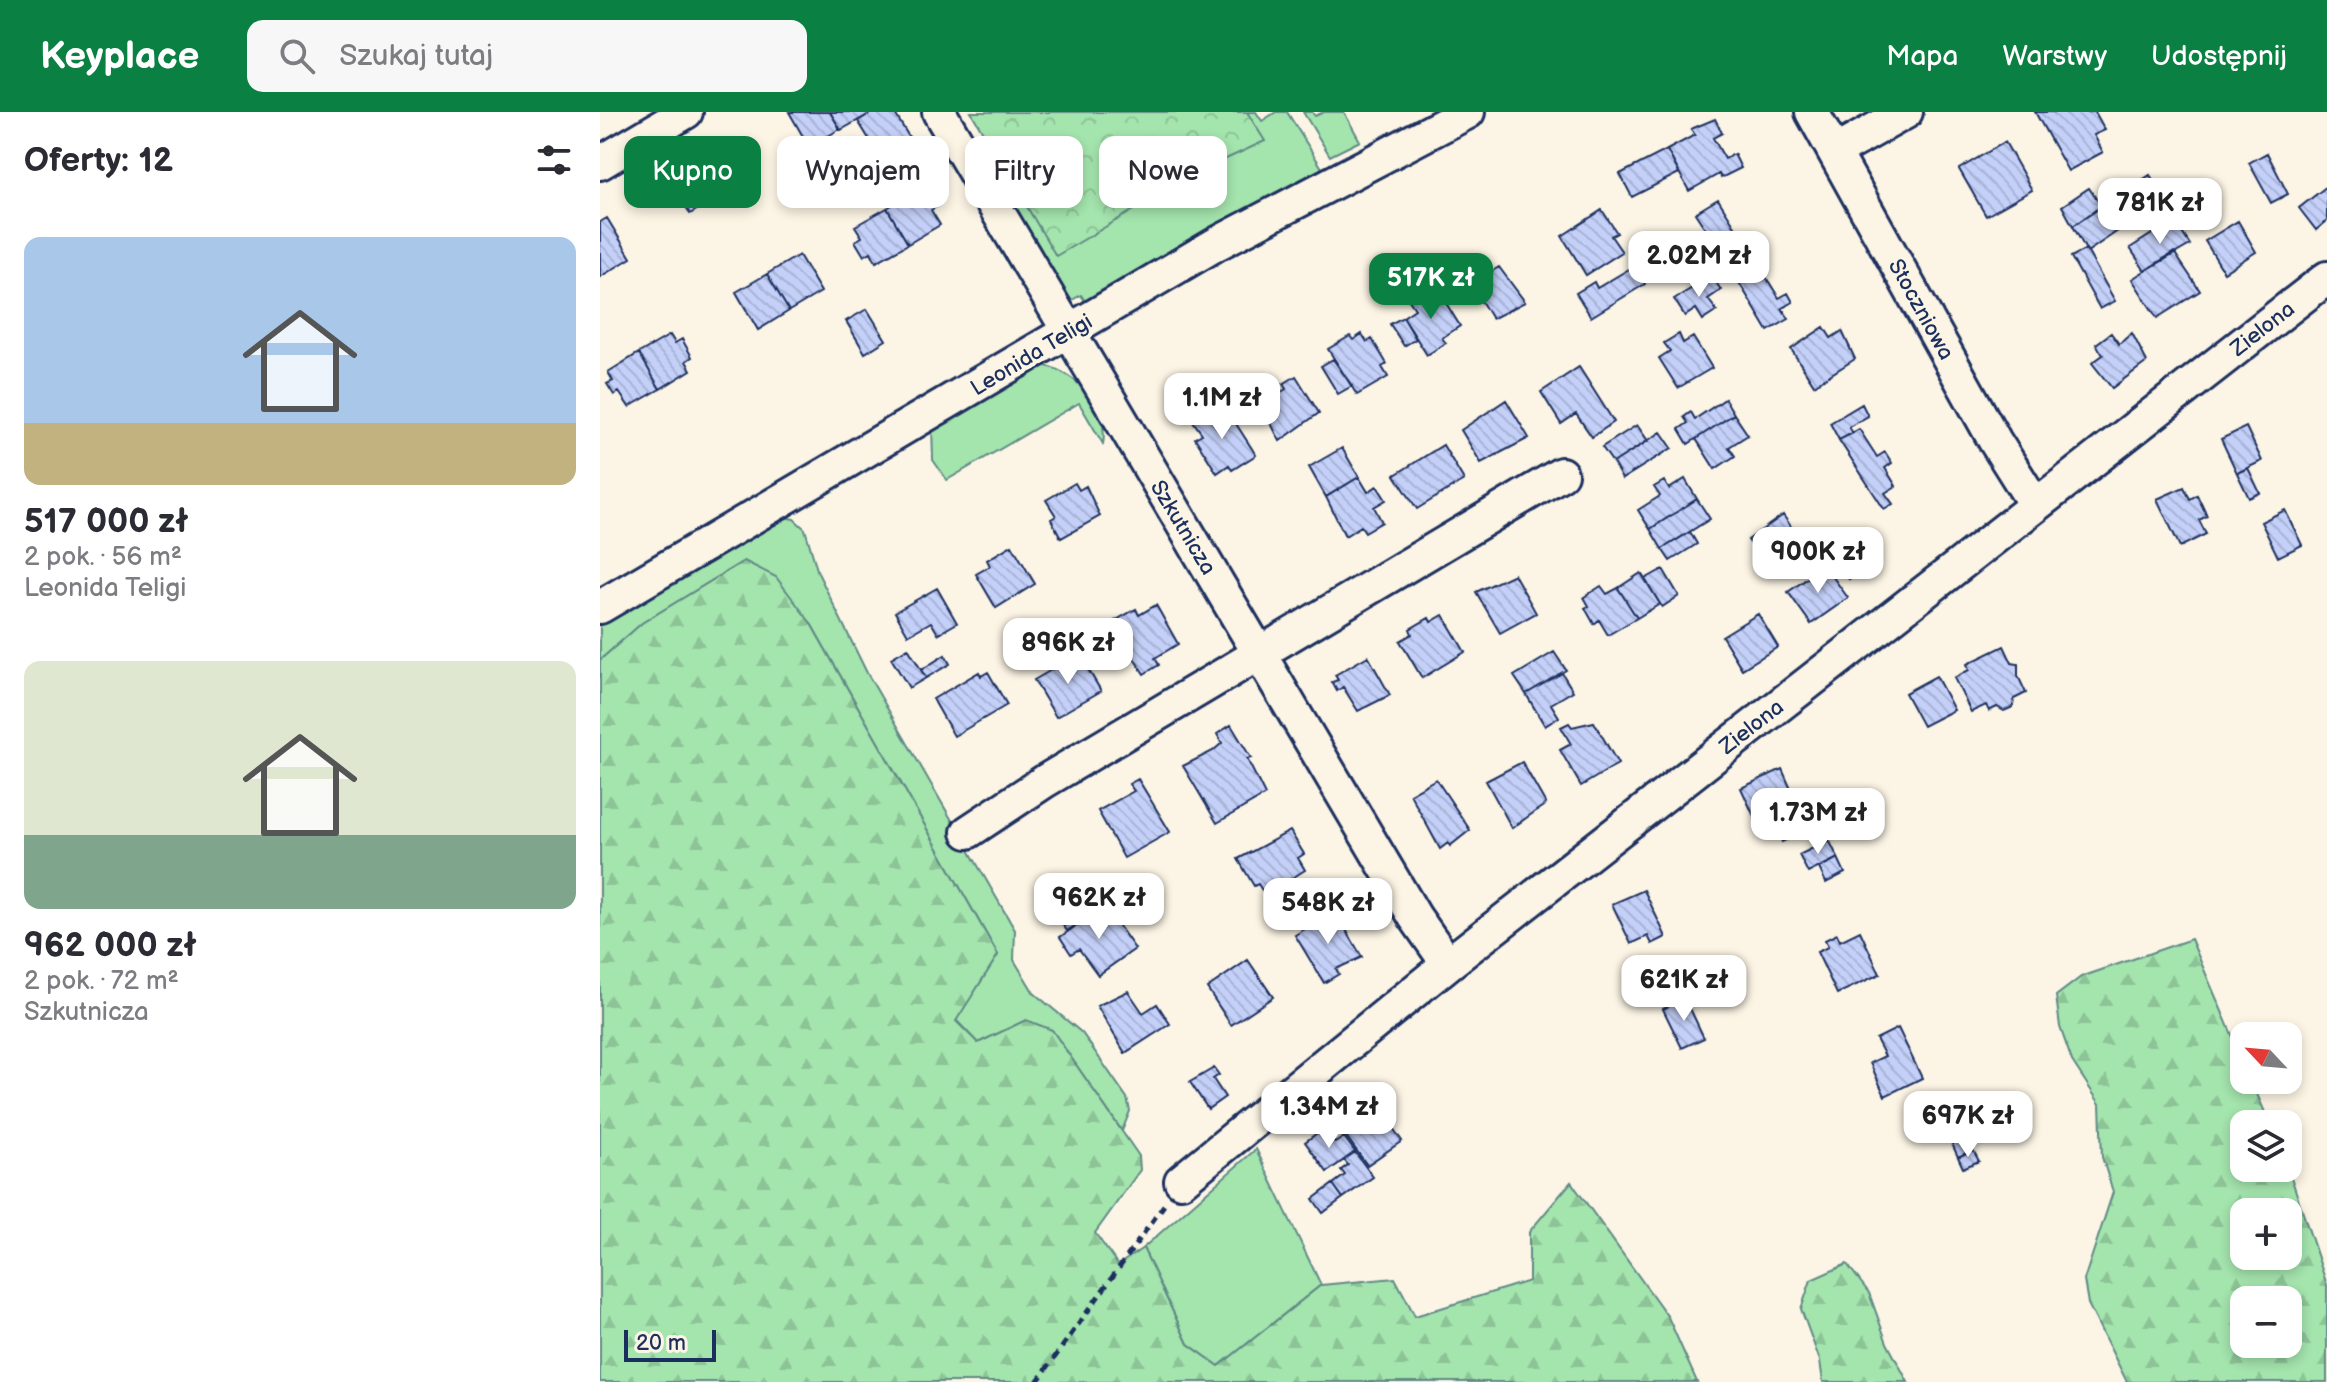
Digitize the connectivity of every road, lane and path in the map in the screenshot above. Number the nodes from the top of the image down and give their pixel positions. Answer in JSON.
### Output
{"nodes":[{"id":1,"x":939,"y":112,"type":"edge"},
{"id":2,"x":1468,"y":112,"type":"edge"},
{"id":3,"x":1812,"y":112,"type":"edge"},
{"id":4,"x":1906,"y":112,"type":"edge"},
{"id":5,"x":681,"y":113,"type":"edge"},
{"id":6,"x":1835,"y":152,"type":"junction"},
{"id":7,"x":600,"y":163,"type":"edge"},
{"id":8,"x":2327,"y":278,"type":"edge"},
{"id":9,"x":1069,"y":331,"type":"junction"},
{"id":10,"x":1561,"y":474,"type":"dead end"},
{"id":11,"x":2034,"y":503,"type":"junction"},
{"id":12,"x":600,"y":607,"type":"edge"},
{"id":13,"x":1258,"y":652,"type":"junction"},
{"id":14,"x":968,"y":832,"type":"dead end"},
{"id":15,"x":1448,"y":964,"type":"junction"},
{"id":16,"x":1181,"y":1181,"type":"joint"},
{"id":17,"x":1037,"y":1382,"type":"edge"}],
"edges":[{"from":1,"to":9,"type":"street","name":"Szkutnicza"},
{"from":2,"to":9,"type":"street","name":"Leonida Teligi"},
{"from":3,"to":6,"type":"street","name":"Stoczniowa"},
{"from":4,"to":6,"type":"street"},
{"from":5,"to":7,"type":"street"},
{"from":6,"to":11,"type":"street","name":"Stoczniowa"},
{"from":8,"to":11,"type":"street","name":"Zielona"},
{"from":9,"to":12,"type":"street","name":"Leonida Teligi"},
{"from":9,"to":13,"type":"street","name":"Szkutnicza"},
{"from":10,"to":13,"type":"street"},
{"from":11,"to":15,"type":"street","name":"Zielona"},
{"from":13,"to":14,"type":"street"},
{"from":13,"to":15,"type":"street","name":"Szkutnicza"},
{"from":15,"to":16,"type":"street","name":"Zielona"},
{"from":16,"to":17,"type":"path"}]}
